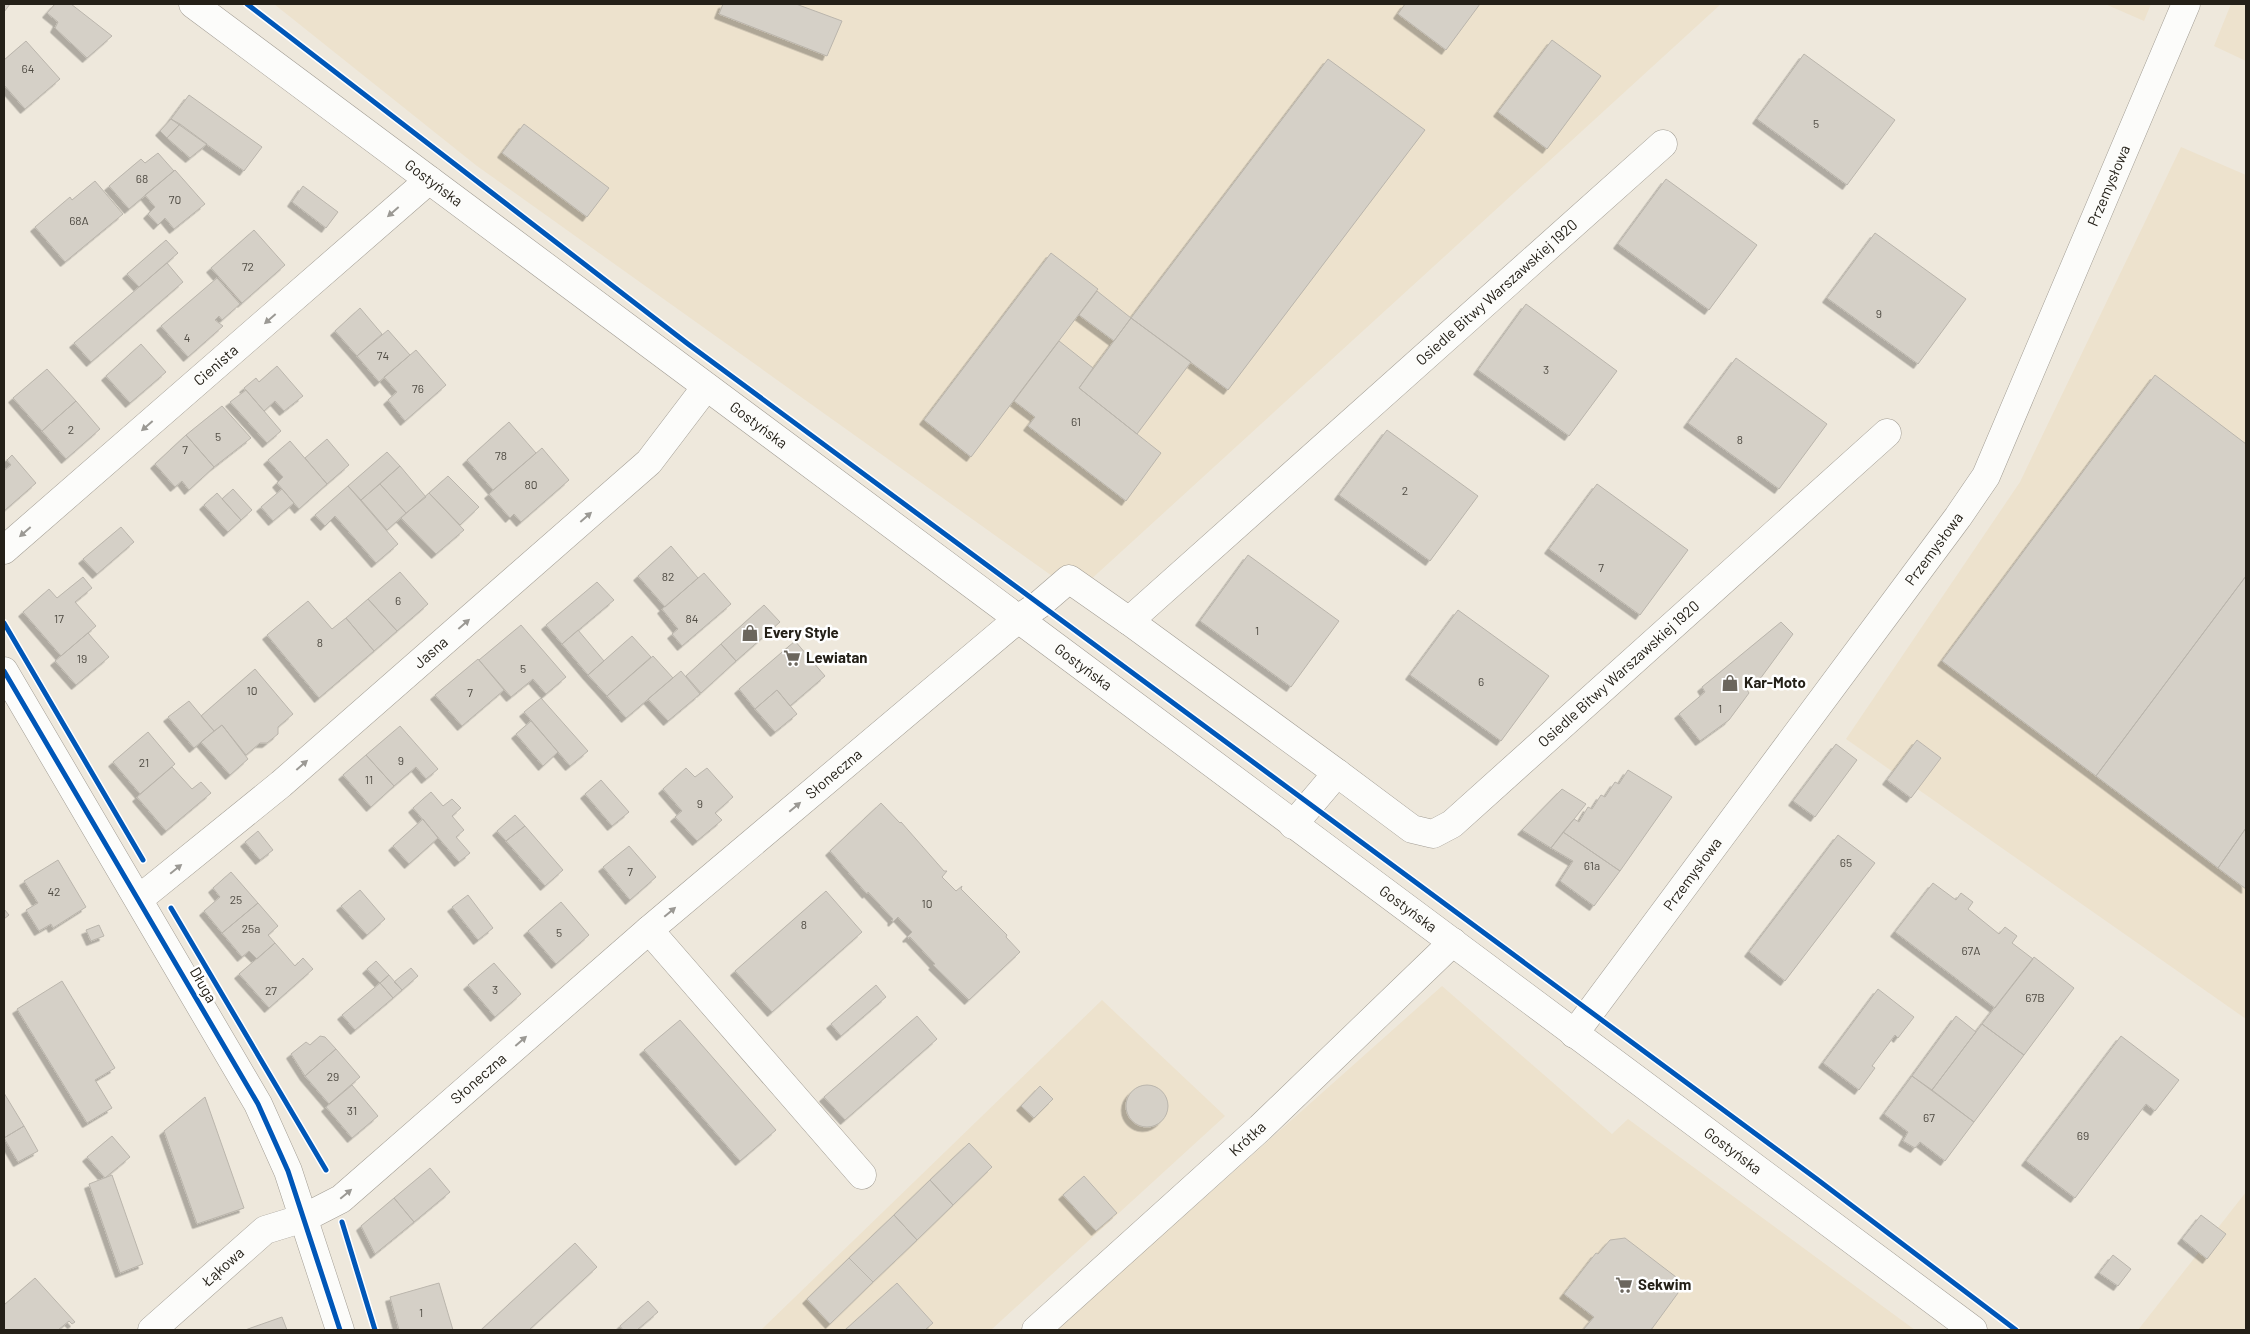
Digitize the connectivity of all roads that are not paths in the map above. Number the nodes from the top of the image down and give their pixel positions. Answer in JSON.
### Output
{"nodes":[{"id":1,"x":193,"y":4,"type":"edge"},
{"id":2,"x":2186,"y":4,"type":"edge"},
{"id":3,"x":1663,"y":144,"type":"dead end"},
{"id":4,"x":429,"y":180,"type":"junction"},
{"id":5,"x":706,"y":387,"type":"junction"},
{"id":6,"x":1887,"y":433,"type":"dead end"},
{"id":7,"x":4,"y":550,"type":"edge"},
{"id":8,"x":1018,"y":619,"type":"junction"},
{"id":9,"x":1129,"y":621,"type":"junction"},
{"id":10,"x":4,"y":671,"type":"edge"},
{"id":11,"x":1337,"y":773,"type":"junction"},
{"id":12,"x":1293,"y":825,"type":"junction"},
{"id":13,"x":139,"y":899,"type":"junction"},
{"id":14,"x":649,"y":930,"type":"junction"},
{"id":15,"x":1452,"y":942,"type":"junction"},
{"id":16,"x":1574,"y":1034,"type":"junction"},
{"id":17,"x":862,"y":1175,"type":"dead end"},
{"id":18,"x":304,"y":1218,"type":"junction"},
{"id":19,"x":152,"y":1330,"type":"edge"},
{"id":20,"x":340,"y":1330,"type":"edge"},
{"id":21,"x":1036,"y":1330,"type":"edge"},
{"id":22,"x":1973,"y":1330,"type":"edge"}],
"edges":[{"from":1,"to":4,"type":"street","name":"Gostyńska"},
{"from":2,"to":16,"type":"street","name":"Przemysłowa"},
{"from":3,"to":9,"type":"street","name":"Osiedle Bitwy Warszawskiej 1920"},
{"from":4,"to":5,"type":"street","name":"Gostyńska"},
{"from":4,"to":7,"type":"street","name":"Cienista","one_way":true},
{"from":5,"to":8,"type":"street","name":"Gostyńska"},
{"from":13,"to":5,"type":"street","name":"Jasna","one_way":true},
{"from":6,"to":11,"type":"street","name":"Osiedle Bitwy Warszawskiej 1920"},
{"from":8,"to":9,"type":"street","name":"Osiedle Bitwy Warszawskiej 1920"},
{"from":8,"to":12,"type":"street","name":"Gostyńska"},
{"from":14,"to":8,"type":"street","name":"Słoneczna","one_way":true},
{"from":9,"to":11,"type":"street","name":"Osiedle Bitwy Warszawskiej 1920"},
{"from":10,"to":13,"type":"street","name":"Długa"},
{"from":11,"to":12,"type":"street"},
{"from":12,"to":15,"type":"street","name":"Gostyńska"},
{"from":13,"to":18,"type":"street","name":"Długa"},
{"from":14,"to":17,"type":"street"},
{"from":18,"to":14,"type":"street","name":"Słoneczna","one_way":true},
{"from":15,"to":16,"type":"street","name":"Gostyńska"},
{"from":15,"to":21,"type":"street","name":"Krótka"},
{"from":16,"to":22,"type":"street","name":"Gostyńska"},
{"from":18,"to":19,"type":"street","name":"Łąkowa"},
{"from":18,"to":20,"type":"street","name":"Długa"}]}
